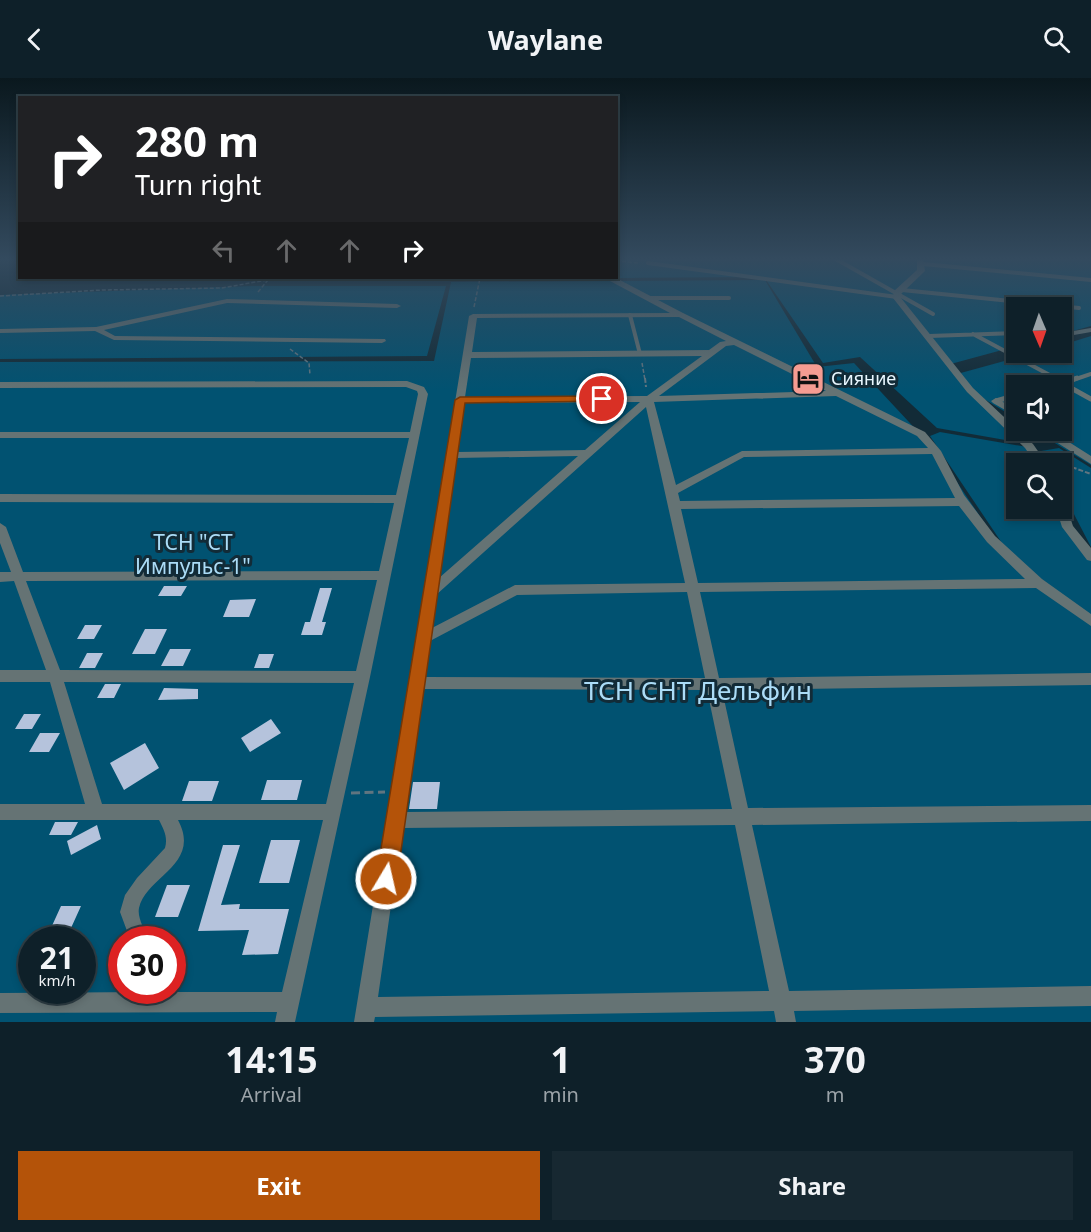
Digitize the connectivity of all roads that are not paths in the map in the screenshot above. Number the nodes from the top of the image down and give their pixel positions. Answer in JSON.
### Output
{"nodes":[{"id":1,"x":222,"y":302,"type":"edge"},
{"id":2,"x":252,"y":302,"type":"edge"},
{"id":3,"x":656,"y":302,"type":"edge"},
{"id":4,"x":905,"y":302,"type":"edge"},
{"id":5,"x":913,"y":302,"type":"edge"},
{"id":6,"x":1007,"y":302,"type":"edge"},
{"id":7,"x":397,"y":306,"type":"dead end"},
{"id":8,"x":1079,"y":308,"type":"dead end"},
{"id":9,"x":933,"y":314,"type":"dead end"},
{"id":10,"x":630,"y":315,"type":"junction"},
{"id":11,"x":680,"y":315,"type":"junction"},
{"id":12,"x":96,"y":329,"type":"junction"},
{"id":13,"x":1091,"y":330,"type":"edge"},
{"id":14,"x":0,"y":331,"type":"edge"},
{"id":15,"x":1006,"y":333,"type":"edge"},
{"id":16,"x":1072,"y":333,"type":"edge"},
{"id":17,"x":973,"y":334,"type":"junction"},
{"id":18,"x":929,"y":336,"type":"junction"},
{"id":19,"x":382,"y":341,"type":"dead end"},
{"id":20,"x":735,"y":342,"type":"junction"},
{"id":21,"x":713,"y":353,"type":"junction"},
{"id":22,"x":640,"y":354,"type":"junction"},
{"id":23,"x":466,"y":355,"type":"junction"},
{"id":24,"x":1091,"y":374,"type":"edge"},
{"id":25,"x":1047,"y":375,"type":"edge"},
{"id":26,"x":1072,"y":379,"type":"edge"},
{"id":27,"x":0,"y":385,"type":"edge"},
{"id":28,"x":1072,"y":389,"type":"edge"},
{"id":29,"x":837,"y":393,"type":"junction"},
{"id":30,"x":1006,"y":398,"type":"edge"},
{"id":31,"x":649,"y":399,"type":"junction"},
{"id":32,"x":1091,"y":399,"type":"edge"},
{"id":33,"x":460,"y":400,"type":"junction"},
{"id":34,"x":996,"y":401,"type":"joint"},
{"id":35,"x":1006,"y":407,"type":"edge"},
{"id":36,"x":5,"y":435,"type":"edge"},
{"id":37,"x":414,"y":435,"type":"junction"},
{"id":38,"x":1059,"y":441,"type":"edge"},
{"id":39,"x":0,"y":447,"type":"edge"},
{"id":40,"x":936,"y":451,"type":"junction"},
{"id":41,"x":586,"y":453,"type":"junction"},
{"id":42,"x":1033,"y":453,"type":"edge"},
{"id":43,"x":452,"y":455,"type":"junction"},
{"id":44,"x":1091,"y":461,"type":"edge"},
{"id":45,"x":0,"y":498,"type":"edge"},
{"id":46,"x":674,"y":498,"type":"junction"},
{"id":47,"x":401,"y":499,"type":"junction"},
{"id":48,"x":962,"y":502,"type":"junction"},
{"id":49,"x":1065,"y":519,"type":"edge"},
{"id":50,"x":0,"y":527,"type":"edge"},
{"id":51,"x":1091,"y":558,"type":"edge"},
{"id":52,"x":384,"y":575,"type":"junction"},
{"id":53,"x":0,"y":577,"type":"edge"},
{"id":54,"x":17,"y":577,"type":"junction"},
{"id":55,"x":1036,"y":583,"type":"junction"},
{"id":56,"x":693,"y":588,"type":"junction"},
{"id":57,"x":431,"y":592,"type":"junction"},
{"id":58,"x":1091,"y":621,"type":"edge"},
{"id":59,"x":424,"y":638,"type":"junction"},
{"id":60,"x":0,"y":676,"type":"edge"},
{"id":61,"x":55,"y":676,"type":"junction"},
{"id":62,"x":363,"y":677,"type":"junction"},
{"id":63,"x":1091,"y":679,"type":"edge"},
{"id":64,"x":417,"y":683,"type":"junction"},
{"id":65,"x":714,"y":684,"type":"junction"},
{"id":66,"x":0,"y":812,"type":"edge"},
{"id":67,"x":96,"y":812,"type":"junction"},
{"id":68,"x":163,"y":812,"type":"junction"},
{"id":69,"x":333,"y":812,"type":"junction"},
{"id":70,"x":1091,"y":813,"type":"edge"},
{"id":71,"x":743,"y":816,"type":"junction"},
{"id":72,"x":395,"y":820,"type":"junction"},
{"id":73,"x":134,"y":926,"type":"edge"},
{"id":74,"x":1091,"y":996,"type":"edge"},
{"id":75,"x":108,"y":998,"type":"edge"},
{"id":76,"x":186,"y":999,"type":"edge"},
{"id":77,"x":782,"y":1001,"type":"junction"},
{"id":78,"x":0,"y":1003,"type":"edge"},
{"id":79,"x":287,"y":1012,"type":"edge"},
{"id":80,"x":365,"y":1014,"type":"edge"},
{"id":81,"x":786,"y":1022,"type":"edge"}],
"edges":[{"from":1,"to":12,"type":"street"},
{"from":2,"to":7,"type":"street"},
{"from":3,"to":11,"type":"street"},
{"from":4,"to":18,"type":"street"},
{"from":5,"to":9,"type":"lane"},
{"from":6,"to":8,"type":"lane"},
{"from":10,"to":11,"type":"street"},
{"from":10,"to":22,"type":"lane"},
{"from":10,"to":23,"type":"street"},
{"from":11,"to":20,"type":"street"},
{"from":12,"to":14,"type":"street"},
{"from":12,"to":19,"type":"street"},
{"from":13,"to":16,"type":"lane"},
{"from":15,"to":17,"type":"lane"},
{"from":17,"to":18,"type":"lane"},
{"from":17,"to":25,"type":"lane"},
{"from":18,"to":42,"type":"street"},
{"from":20,"to":21,"type":"street"},
{"from":20,"to":29,"type":"street"},
{"from":21,"to":22,"type":"street"},
{"from":21,"to":31,"type":"street"},
{"from":22,"to":23,"type":"street"},
{"from":23,"to":33,"type":"street"},
{"from":24,"to":26,"type":"lane"},
{"from":27,"to":37,"type":"street"},
{"from":28,"to":32,"type":"lane"},
{"from":29,"to":31,"type":"street"},
{"from":29,"to":40,"type":"street"},
{"from":30,"to":34,"type":"lane"},
{"from":31,"to":33,"type":"street"},
{"from":31,"to":41,"type":"street"},
{"from":31,"to":46,"type":"street"},
{"from":33,"to":43,"type":"street"},
{"from":34,"to":35,"type":"street"},
{"from":36,"to":37,"type":"street"},
{"from":36,"to":39,"type":"street"},
{"from":37,"to":47,"type":"street"},
{"from":38,"to":44,"type":"street"},
{"from":40,"to":46,"type":"street"},
{"from":40,"to":48,"type":"street"},
{"from":41,"to":43,"type":"street"},
{"from":41,"to":57,"type":"street"},
{"from":43,"to":57,"type":"street"},
{"from":45,"to":47,"type":"street"},
{"from":46,"to":48,"type":"street"},
{"from":46,"to":56,"type":"street"},
{"from":47,"to":52,"type":"street"},
{"from":48,"to":55,"type":"street"},
{"from":49,"to":51,"type":"street"},
{"from":50,"to":54,"type":"street"},
{"from":52,"to":54,"type":"street"},
{"from":52,"to":62,"type":"street"},
{"from":53,"to":54,"type":"street"},
{"from":54,"to":61,"type":"street"},
{"from":55,"to":56,"type":"street"},
{"from":55,"to":58,"type":"street"},
{"from":56,"to":59,"type":"street"},
{"from":56,"to":65,"type":"street"},
{"from":57,"to":59,"type":"street"},
{"from":59,"to":64,"type":"street"},
{"from":60,"to":61,"type":"street"},
{"from":61,"to":62,"type":"street"},
{"from":61,"to":67,"type":"street"},
{"from":62,"to":69,"type":"street"},
{"from":63,"to":65,"type":"street"},
{"from":64,"to":65,"type":"street"},
{"from":64,"to":72,"type":"street"},
{"from":65,"to":71,"type":"street"},
{"from":66,"to":67,"type":"street"},
{"from":67,"to":68,"type":"street"},
{"from":68,"to":69,"type":"street"},
{"from":68,"to":73,"type":"street"},
{"from":69,"to":79,"type":"street"},
{"from":70,"to":71,"type":"street"},
{"from":71,"to":72,"type":"street"},
{"from":71,"to":77,"type":"street"},
{"from":72,"to":80,"type":"street"},
{"from":74,"to":77,"type":"street"},
{"from":75,"to":78,"type":"street"},
{"from":76,"to":79,"type":"street"},
{"from":77,"to":80,"type":"street"},
{"from":77,"to":81,"type":"street"}]}
